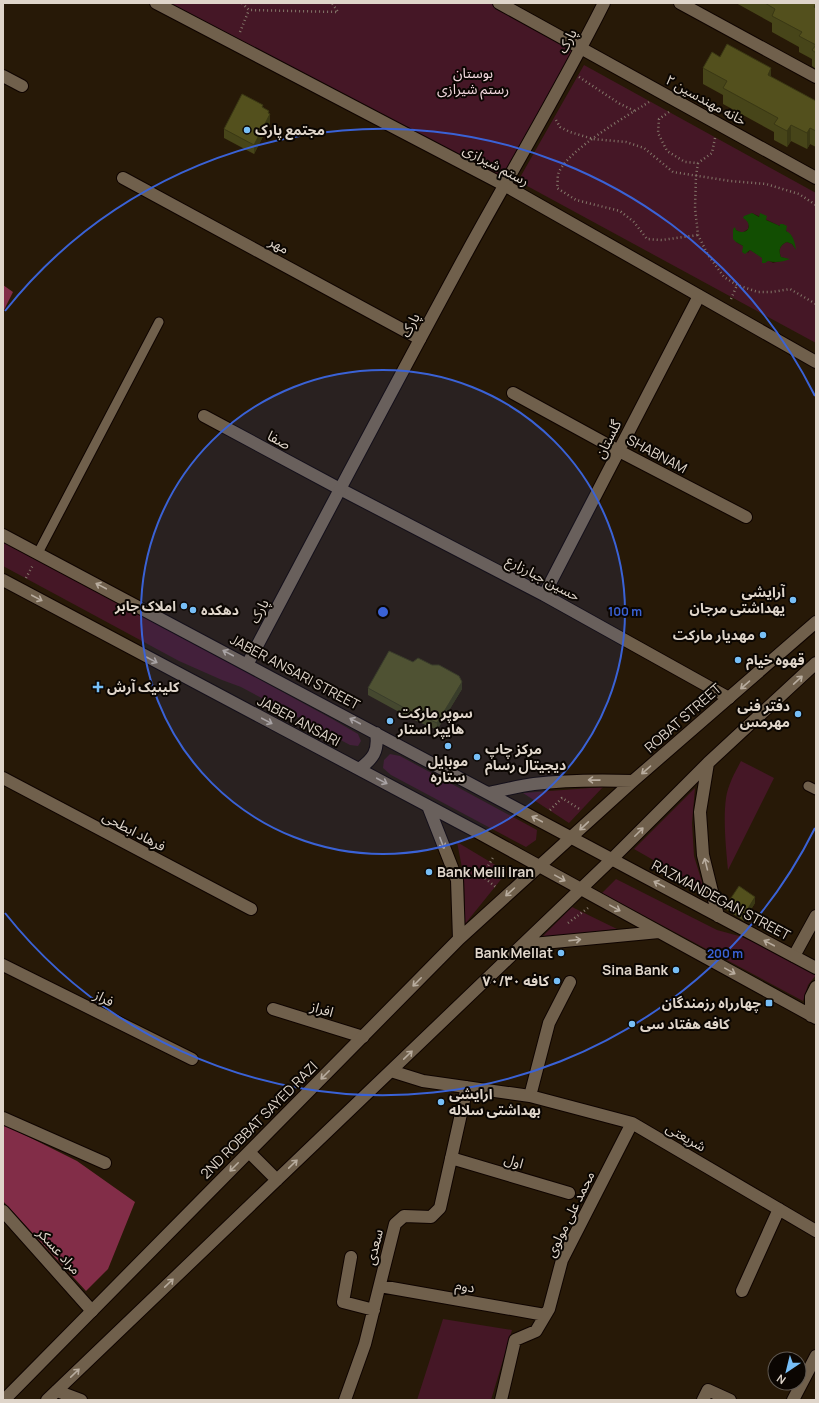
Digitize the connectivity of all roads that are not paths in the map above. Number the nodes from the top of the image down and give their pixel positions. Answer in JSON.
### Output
{"nodes":[{"id":1,"x":156,"y":3,"type":"edge"},
{"id":2,"x":499,"y":3,"type":"edge"},
{"id":3,"x":604,"y":3,"type":"edge"},
{"id":4,"x":680,"y":3,"type":"edge"},
{"id":5,"x":581,"y":48,"type":"junction"},
{"id":6,"x":3,"y":76,"type":"edge"},
{"id":7,"x":816,"y":77,"type":"edge"},
{"id":8,"x":22,"y":86,"type":"dead end"},
{"id":9,"x":123,"y":178,"type":"dead end"},
{"id":10,"x":816,"y":178,"type":"edge"},
{"id":11,"x":504,"y":186,"type":"junction"},
{"id":12,"x":699,"y":296,"type":"junction"},
{"id":13,"x":159,"y":322,"type":"dead end"},
{"id":14,"x":420,"y":339,"type":"junction"},
{"id":15,"x":816,"y":362,"type":"edge"},
{"id":16,"x":513,"y":393,"type":"dead end"},
{"id":17,"x":204,"y":416,"type":"dead end"},
{"id":18,"x":619,"y":451,"type":"junction"},
{"id":19,"x":340,"y":489,"type":"junction"},
{"id":20,"x":746,"y":517,"type":"dead end"},
{"id":21,"x":3,"y":535,"type":"edge"},
{"id":22,"x":38,"y":553,"type":"junction"},
{"id":23,"x":3,"y":580,"type":"edge"},
{"id":24,"x":544,"y":595,"type":"junction"},
{"id":25,"x":816,"y":622,"type":"edge"},
{"id":26,"x":248,"y":663,"type":"junction"},
{"id":27,"x":816,"y":663,"type":"edge"},
{"id":28,"x":729,"y":698,"type":"junction"},
{"id":29,"x":376,"y":733,"type":"junction"},
{"id":30,"x":708,"y":763,"type":"junction"},
{"id":31,"x":359,"y":769,"type":"junction"},
{"id":32,"x":3,"y":778,"type":"edge"},
{"id":33,"x":633,"y":781,"type":"junction"},
{"id":34,"x":488,"y":793,"type":"junction"},
{"id":35,"x":428,"y":806,"type":"junction"},
{"id":36,"x":572,"y":838,"type":"junction"},
{"id":37,"x":612,"y":859,"type":"junction"},
{"id":38,"x":539,"y":866,"type":"junction"},
{"id":39,"x":581,"y":889,"type":"junction"},
{"id":40,"x":251,"y":909,"type":"dead end"},
{"id":41,"x":718,"y":916,"type":"junction"},
{"id":42,"x":816,"y":916,"type":"edge"},
{"id":43,"x":659,"y":932,"type":"junction"},
{"id":44,"x":459,"y":939,"type":"junction"},
{"id":45,"x":522,"y":945,"type":"junction"},
{"id":46,"x":794,"y":956,"type":"junction"},
{"id":47,"x":3,"y":965,"type":"edge"},
{"id":48,"x":816,"y":968,"type":"edge"},
{"id":49,"x":570,"y":982,"type":"dead end"},
{"id":50,"x":816,"y":987,"type":"edge"},
{"id":51,"x":273,"y":1010,"type":"dead end"},
{"id":52,"x":814,"y":1017,"type":"edge"},
{"id":53,"x":363,"y":1037,"type":"junction"},
{"id":54,"x":192,"y":1059,"type":"dead end"},
{"id":55,"x":391,"y":1071,"type":"junction"},
{"id":56,"x":467,"y":1087,"type":"junction"},
{"id":57,"x":530,"y":1096,"type":"junction"},
{"id":58,"x":3,"y":1118,"type":"edge"},
{"id":59,"x":632,"y":1123,"type":"junction"},
{"id":60,"x":249,"y":1152,"type":"junction"},
{"id":61,"x":451,"y":1158,"type":"junction"},
{"id":62,"x":105,"y":1163,"type":"dead end"},
{"id":63,"x":277,"y":1180,"type":"junction"},
{"id":64,"x":569,"y":1193,"type":"dead end"},
{"id":65,"x":779,"y":1209,"type":"junction"},
{"id":66,"x":3,"y":1211,"type":"edge"},
{"id":67,"x":816,"y":1230,"type":"edge"},
{"id":68,"x":351,"y":1257,"type":"dead end"},
{"id":69,"x":380,"y":1286,"type":"junction"},
{"id":70,"x":742,"y":1291,"type":"dead end"},
{"id":71,"x":374,"y":1310,"type":"junction"},
{"id":72,"x":92,"y":1311,"type":"junction"},
{"id":73,"x":545,"y":1315,"type":"junction"},
{"id":74,"x":816,"y":1356,"type":"edge"},
{"id":75,"x":57,"y":1391,"type":"junction"},
{"id":76,"x":4,"y":1400,"type":"edge"},
{"id":77,"x":47,"y":1400,"type":"edge"},
{"id":78,"x":81,"y":1400,"type":"edge"},
{"id":79,"x":344,"y":1400,"type":"edge"},
{"id":80,"x":501,"y":1400,"type":"edge"},
{"id":81,"x":703,"y":1400,"type":"edge"},
{"id":82,"x":730,"y":1400,"type":"edge"},
{"id":83,"x":794,"y":1400,"type":"edge"}],
"edges":[{"from":1,"to":11,"type":"street","name":"رستم شیرازی"},
{"from":2,"to":5,"type":"street","name":"خانه مهندسین ۲"},
{"from":3,"to":5,"type":"street","name":"پارک"},
{"from":4,"to":7,"type":"street"},
{"from":5,"to":10,"type":"street","name":"خانه مهندسین ۲"},
{"from":5,"to":11,"type":"street","name":"پارک"},
{"from":6,"to":8,"type":"street"},
{"from":9,"to":14,"type":"street","name":"مهر"},
{"from":11,"to":12,"type":"street","name":"رستم شیرازی"},
{"from":11,"to":14,"type":"street","name":"پارک"},
{"from":12,"to":15,"type":"street","name":"رستم شیرازی"},
{"from":12,"to":18,"type":"street","name":"گلستان"},
{"from":13,"to":22,"type":"lane"},
{"from":14,"to":19,"type":"street","name":"پارک"},
{"from":16,"to":18,"type":"street","name":"SHABNAM"},
{"from":17,"to":19,"type":"street","name":"صفا"},
{"from":18,"to":20,"type":"street","name":"SHABNAM"},
{"from":18,"to":24,"type":"street","name":"گلستان"},
{"from":19,"to":24,"type":"street","name":"حسین جبارزارع"},
{"from":19,"to":26,"type":"street","name":"پارک"},
{"from":21,"to":22,"type":"street","name":"JABER ANSARI STREET"},
{"from":26,"to":22,"type":"street","name":"JABER ANSARI STREET","one_way":true},
{"from":23,"to":31,"type":"street","name":"JABER ANSARI","one_way":true},
{"from":24,"to":28,"type":"street","name":"حسین جبارزارع"},
{"from":25,"to":28,"type":"street","name":"ROBAT STREET","one_way":true},
{"from":29,"to":26,"type":"street","name":"JABER ANSARI STREET","one_way":true},
{"from":30,"to":27,"type":"street","one_way":true},
{"from":28,"to":33,"type":"street","name":"ROBAT STREET","one_way":true},
{"from":29,"to":31,"type":"street"},
{"from":29,"to":34,"type":"street","name":"JABER ANSARI STREET"},
{"from":37,"to":30,"type":"street","one_way":true},
{"from":41,"to":30,"type":"street","one_way":true},
{"from":31,"to":35,"type":"street","name":"JABER ANSARI","one_way":true},
{"from":32,"to":40,"type":"street","name":"فرهاد ابطحی"},
{"from":33,"to":34,"type":"street","one_way":true},
{"from":33,"to":36,"type":"street","name":"ROBAT STREET","one_way":true},
{"from":36,"to":34,"type":"street","name":"JABER ANSARI STREET","one_way":true},
{"from":35,"to":38,"type":"street","name":"JABER ANSARI"},
{"from":35,"to":44,"type":"street","one_way":true},
{"from":36,"to":37,"type":"street"},
{"from":36,"to":38,"type":"street","name":"ROBAT STREET"},
{"from":37,"to":39,"type":"street"},
{"from":41,"to":37,"type":"street","name":"RAZMANDEGAN STREET","one_way":true},
{"from":38,"to":39,"type":"street","name":"JABER ANSARI","one_way":true},
{"from":38,"to":44,"type":"street","name":"2ND ROBBAT SAYED RAZI","one_way":true},
{"from":39,"to":43,"type":"street","one_way":true},
{"from":39,"to":45,"type":"street"},
{"from":46,"to":41,"type":"street","name":"RAZMANDEGAN STREET","one_way":true},
{"from":42,"to":46,"type":"street"},
{"from":45,"to":43,"type":"street","one_way":true},
{"from":43,"to":52,"type":"street","one_way":true},
{"from":44,"to":53,"type":"street","name":"2ND ROBBAT SAYED RAZI","one_way":true},
{"from":55,"to":45,"type":"street","one_way":true},
{"from":46,"to":48,"type":"street","name":"RAZMANDEGAN STREET"},
{"from":47,"to":54,"type":"street","name":"فراز"},
{"from":49,"to":57,"type":"street"},
{"from":50,"to":52,"type":"street"},
{"from":51,"to":53,"type":"street","name":"افراز"},
{"from":53,"to":60,"type":"street","name":"2ND ROBBAT SAYED RAZI","one_way":true},
{"from":55,"to":56,"type":"street","name":"شریعتی"},
{"from":63,"to":55,"type":"street","one_way":true},
{"from":56,"to":57,"type":"street","name":"شریعتی"},
{"from":56,"to":61,"type":"street","name":"سعدی"},
{"from":57,"to":59,"type":"street","name":"شریعتی"},
{"from":58,"to":62,"type":"street"},
{"from":59,"to":65,"type":"street","name":"شریعتی"},
{"from":59,"to":73,"type":"street","name":"محمد علی مولوی"},
{"from":60,"to":63,"type":"street"},
{"from":60,"to":72,"type":"street","name":"2ND ROBBAT SAYED RAZI","one_way":true},
{"from":61,"to":64,"type":"street","name":"اول"},
{"from":61,"to":69,"type":"street","name":"سعدی"},
{"from":75,"to":63,"type":"street","one_way":true},
{"from":65,"to":67,"type":"street","name":"شریعتی"},
{"from":65,"to":70,"type":"street"},
{"from":66,"to":72,"type":"street","name":"مراد عسکر"},
{"from":68,"to":71,"type":"street"},
{"from":69,"to":71,"type":"street","name":"سعدی"},
{"from":69,"to":73,"type":"street","name":"دوم"},
{"from":71,"to":79,"type":"street","name":"سعدی"},
{"from":72,"to":76,"type":"street","name":"2ND ROBBAT SAYED RAZI"},
{"from":73,"to":80,"type":"street","name":"محمد علی مولوی"},
{"from":74,"to":83,"type":"street"},
{"from":75,"to":77,"type":"street"},
{"from":75,"to":78,"type":"street"},
{"from":81,"to":82,"type":"street"}]}
